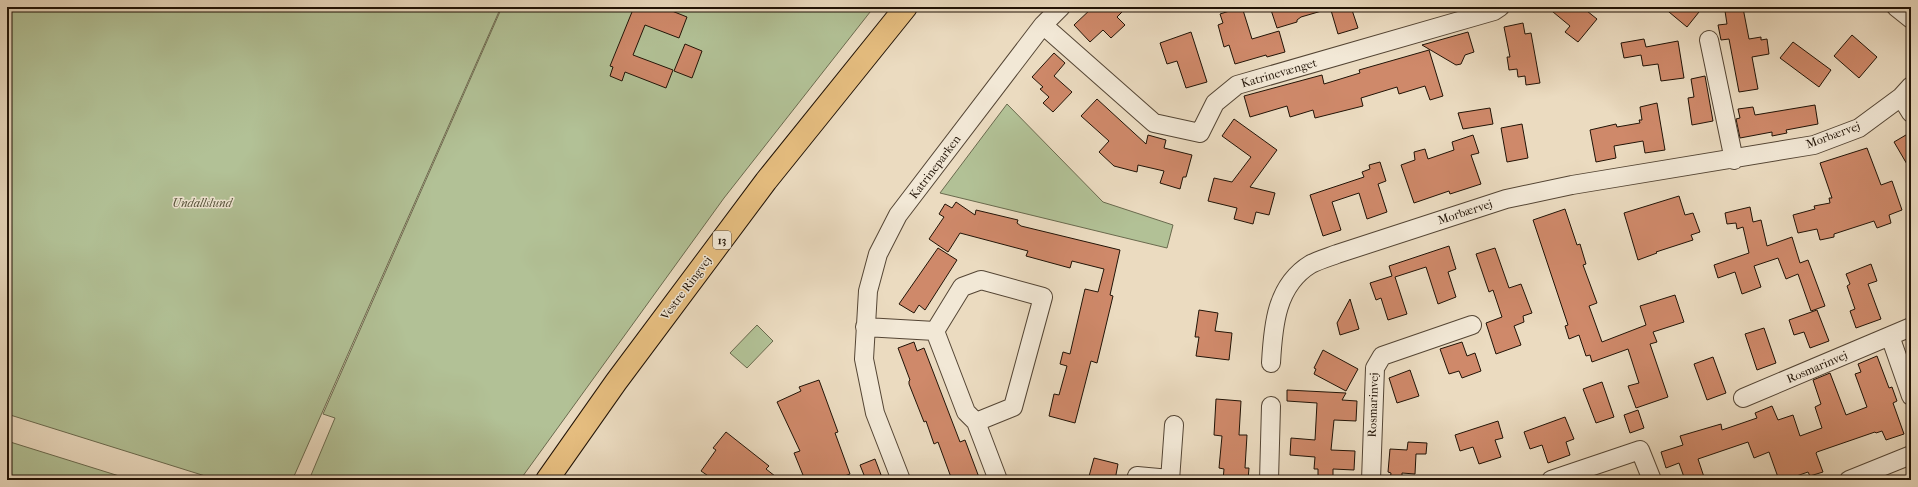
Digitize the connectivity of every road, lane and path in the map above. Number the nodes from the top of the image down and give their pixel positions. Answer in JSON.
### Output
{"nodes":[{"id":1,"x":906,"y":7,"type":"edge"},
{"id":2,"x":1061,"y":7,"type":"edge"},
{"id":3,"x":1500,"y":7,"type":"edge"},
{"id":4,"x":1896,"y":7,"type":"edge"},
{"id":5,"x":1911,"y":19,"type":"edge"},
{"id":6,"x":1043,"y":25,"type":"junction"},
{"id":7,"x":1710,"y":40,"type":"dead end"},
{"id":8,"x":1906,"y":92,"type":"edge"},
{"id":9,"x":1911,"y":113,"type":"edge"},
{"id":10,"x":1734,"y":160,"type":"junction"},
{"id":11,"x":1472,"y":325,"type":"dead end"},
{"id":12,"x":1911,"y":327,"type":"edge"},
{"id":13,"x":865,"y":328,"type":"junction"},
{"id":14,"x":935,"y":331,"type":"junction"},
{"id":15,"x":1890,"y":336,"type":"junction"},
{"id":16,"x":1271,"y":363,"type":"dead end"},
{"id":17,"x":1911,"y":396,"type":"edge"},
{"id":18,"x":1743,"y":398,"type":"dead end"},
{"id":19,"x":1271,"y":406,"type":"dead end"},
{"id":20,"x":976,"y":422,"type":"junction"},
{"id":21,"x":1174,"y":425,"type":"dead end"},
{"id":22,"x":1911,"y":455,"type":"edge"},
{"id":23,"x":547,"y":480,"type":"edge"},
{"id":24,"x":901,"y":480,"type":"edge"},
{"id":25,"x":998,"y":480,"type":"edge"},
{"id":26,"x":1136,"y":480,"type":"edge"},
{"id":27,"x":1170,"y":480,"type":"edge"},
{"id":28,"x":1269,"y":480,"type":"edge"},
{"id":29,"x":1371,"y":480,"type":"edge"},
{"id":30,"x":1551,"y":480,"type":"edge"},
{"id":31,"x":1652,"y":480,"type":"edge"},
{"id":32,"x":1849,"y":480,"type":"edge"}],
"edges":[{"from":1,"to":23,"type":"main road","name":"Vestre Ringvej","number":"13"},
{"from":2,"to":6,"type":"street"},
{"from":3,"to":6,"type":"street","name":"Katrinevænget"},
{"from":4,"to":5,"type":"street"},
{"from":6,"to":13,"type":"street","name":"Katrineparken"},
{"from":7,"to":10,"type":"street"},
{"from":8,"to":9,"type":"street","name":"Morbærvej"},
{"from":8,"to":10,"type":"street","name":"Morbærvej"},
{"from":10,"to":16,"type":"street","name":"Morbærvej"},
{"from":11,"to":29,"type":"street","name":"Rosmarinvej"},
{"from":12,"to":15,"type":"street","name":"Rosmarinvej"},
{"from":13,"to":14,"type":"street"},
{"from":13,"to":24,"type":"street","name":"Katrineparken"},
{"from":14,"to":20,"type":"street"},
{"from":14,"to":20,"type":"street"},
{"from":15,"to":17,"type":"street"},
{"from":15,"to":18,"type":"street","name":"Rosmarinvej"},
{"from":19,"to":28,"type":"street"},
{"from":20,"to":25,"type":"street"},
{"from":21,"to":27,"type":"street"},
{"from":22,"to":32,"type":"street"},
{"from":26,"to":27,"type":"street"},
{"from":30,"to":31,"type":"street"}]}
